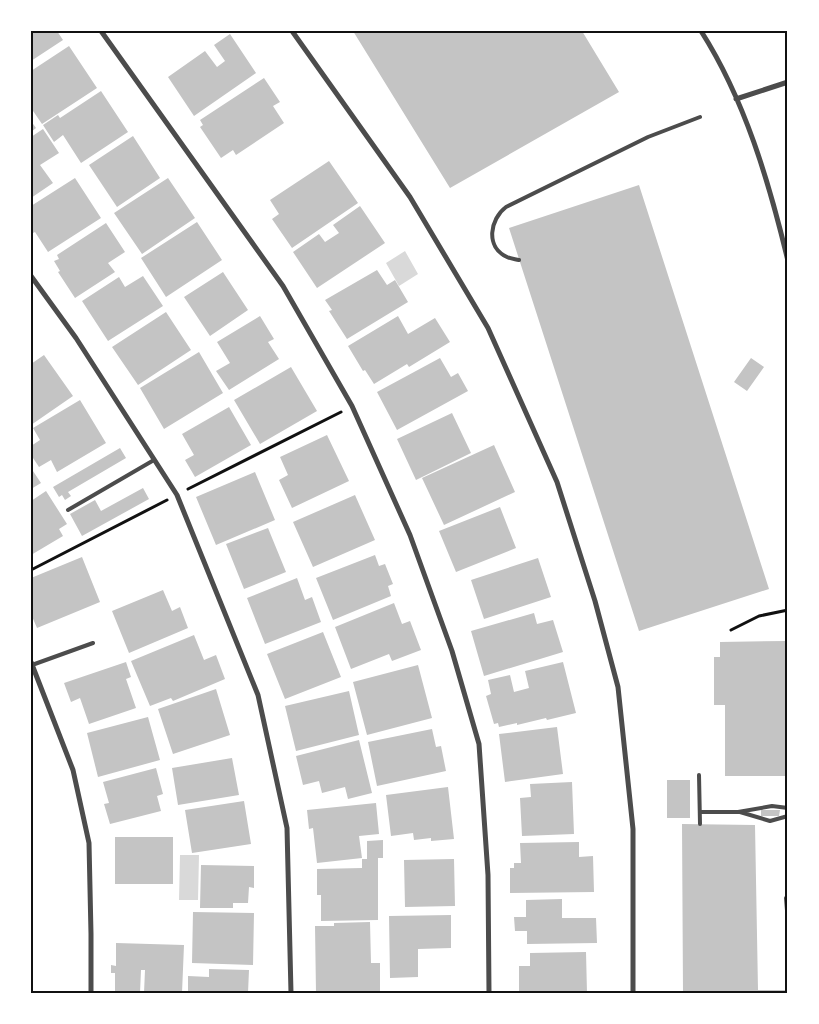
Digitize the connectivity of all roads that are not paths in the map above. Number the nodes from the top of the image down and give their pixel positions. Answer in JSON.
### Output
{"nodes":[{"id":1,"x":101,"y":31,"type":"edge"},
{"id":2,"x":292,"y":31,"type":"edge"},
{"id":3,"x":701,"y":31,"type":"edge"},
{"id":4,"x":788,"y":82,"type":"edge"},
{"id":5,"x":736,"y":99,"type":"junction"},
{"id":6,"x":700,"y":117,"type":"dead end"},
{"id":7,"x":519,"y":260,"type":"dead end"},
{"id":8,"x":788,"y":261,"type":"edge"},
{"id":9,"x":31,"y":276,"type":"edge"},
{"id":10,"x":154,"y":460,"type":"junction"},
{"id":11,"x":68,"y":510,"type":"dead end"},
{"id":12,"x":93,"y":643,"type":"dead end"},
{"id":13,"x":32,"y":663,"type":"edge"},
{"id":14,"x":699,"y":775,"type":"dead end"},
{"id":15,"x":788,"y":808,"type":"edge"},
{"id":16,"x":700,"y":812,"type":"junction"},
{"id":17,"x":738,"y":812,"type":"junction"},
{"id":18,"x":788,"y":816,"type":"edge"},
{"id":19,"x":700,"y":824,"type":"dead end"},
{"id":20,"x":788,"y":895,"type":"edge"},
{"id":21,"x":788,"y":923,"type":"edge"},
{"id":22,"x":91,"y":993,"type":"edge"},
{"id":23,"x":291,"y":993,"type":"edge"},
{"id":24,"x":489,"y":993,"type":"edge"},
{"id":25,"x":633,"y":993,"type":"edge"}],
"edges":[{"from":1,"to":24,"type":"street"},
{"from":2,"to":25,"type":"street"},
{"from":3,"to":5,"type":"street"},
{"from":4,"to":5,"type":"street"},
{"from":5,"to":8,"type":"street"},
{"from":6,"to":7,"type":"lane"},
{"from":9,"to":10,"type":"street"},
{"from":10,"to":11,"type":"lane"},
{"from":10,"to":23,"type":"street"},
{"from":12,"to":13,"type":"lane"},
{"from":13,"to":22,"type":"street"},
{"from":14,"to":16,"type":"lane"},
{"from":15,"to":17,"type":"lane"},
{"from":16,"to":17,"type":"lane"},
{"from":16,"to":19,"type":"lane"},
{"from":17,"to":18,"type":"lane"},
{"from":20,"to":21,"type":"lane"}]}
